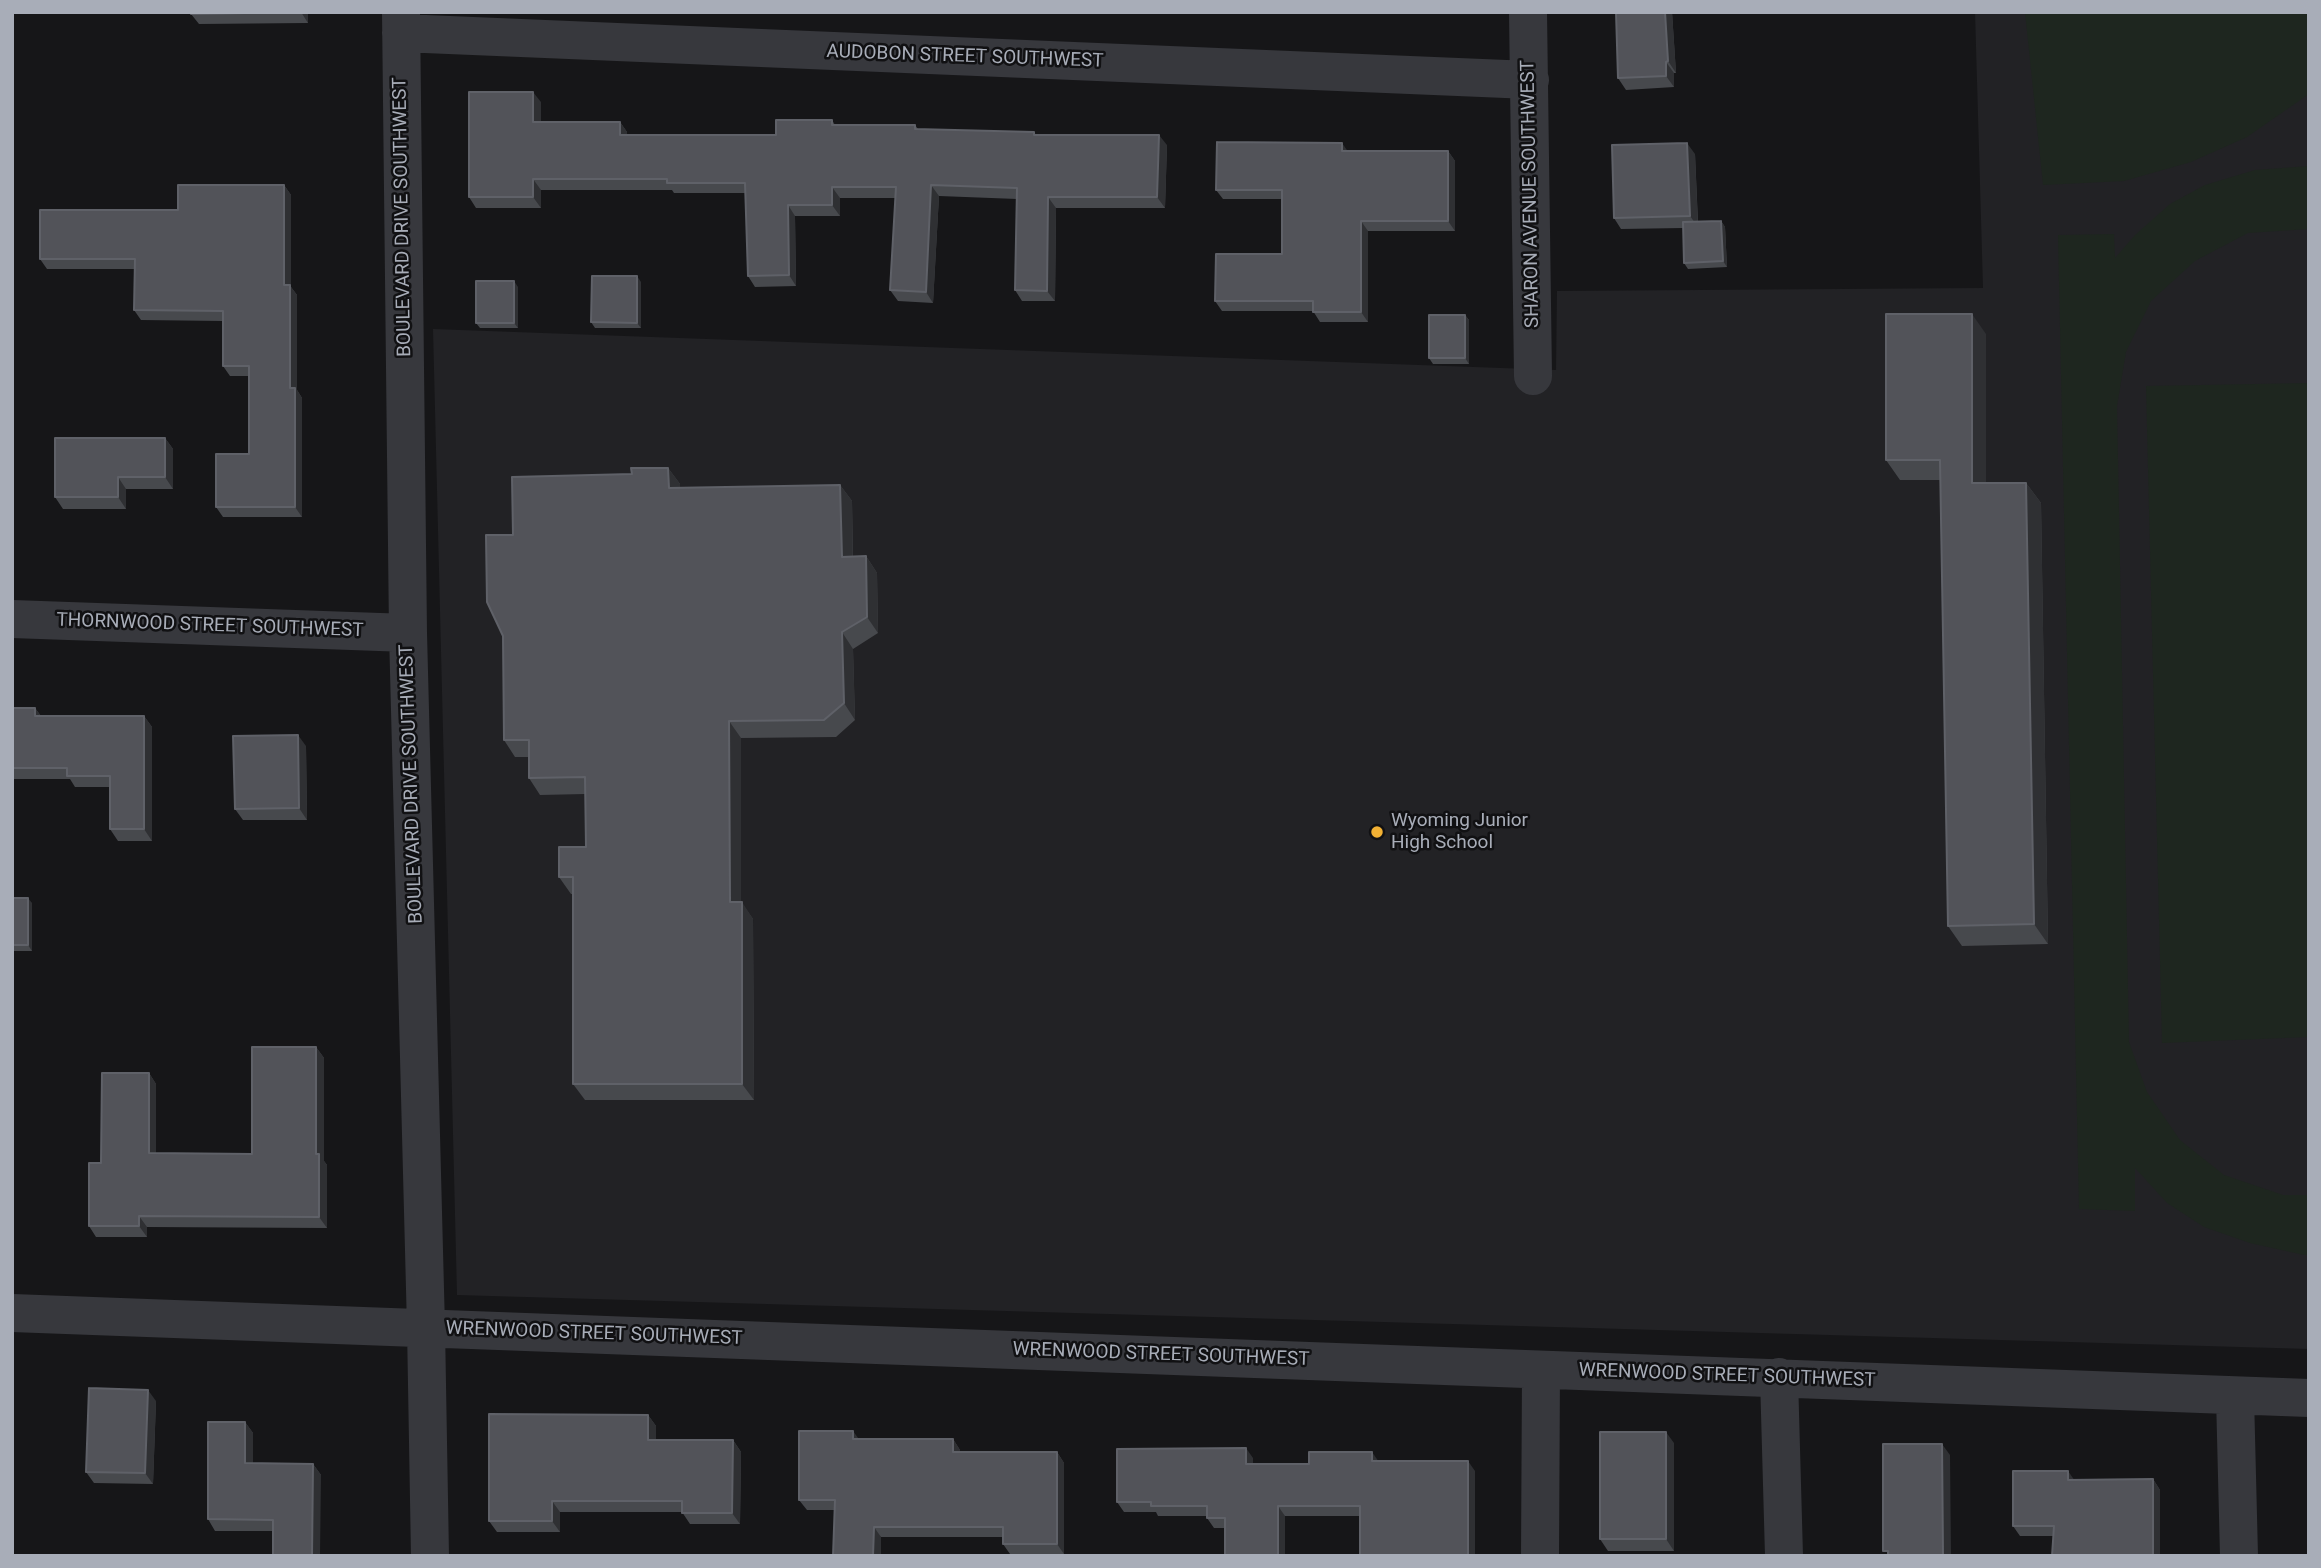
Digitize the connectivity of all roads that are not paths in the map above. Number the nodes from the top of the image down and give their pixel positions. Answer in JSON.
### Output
{"nodes":[{"id":1,"x":1528,"y":12,"type":"edge"},
{"id":2,"x":401,"y":23,"type":"edge"},
{"id":3,"x":1530,"y":80,"type":"junction"},
{"id":4,"x":1534,"y":376,"type":"dead end"},
{"id":5,"x":12,"y":619,"type":"edge"},
{"id":6,"x":408,"y":632,"type":"junction"},
{"id":7,"x":12,"y":1313,"type":"edge"},
{"id":8,"x":426,"y":1327,"type":"junction"},
{"id":9,"x":1541,"y":1370,"type":"junction"},
{"id":10,"x":1779,"y":1377,"type":"junction"},
{"id":11,"x":2235,"y":1396,"type":"junction"},
{"id":12,"x":2309,"y":1398,"type":"edge"},
{"id":13,"x":430,"y":1556,"type":"edge"},
{"id":14,"x":1540,"y":1556,"type":"edge"},
{"id":15,"x":1784,"y":1556,"type":"edge"},
{"id":16,"x":2239,"y":1556,"type":"edge"}],
"edges":[{"from":1,"to":3,"type":"street","name":"SHARON AVENUE SOUTHWEST"},
{"from":2,"to":3,"type":"street","name":"AUDOBON STREET SOUTHWEST"},
{"from":2,"to":6,"type":"street","name":"BOULEVARD DRIVE SOUTHWEST"},
{"from":3,"to":4,"type":"street","name":"SHARON AVENUE SOUTHWEST"},
{"from":5,"to":6,"type":"street","name":"THORNWOOD STREET SOUTHWEST"},
{"from":6,"to":8,"type":"street","name":"BOULEVARD DRIVE SOUTHWEST"},
{"from":7,"to":8,"type":"street","name":"WRENWOOD STREET SOUTHWEST"},
{"from":8,"to":9,"type":"street","name":"WRENWOOD STREET SOUTHWEST"},
{"from":8,"to":13,"type":"street","name":"BOULEVARD DRIVE SOUTHWEST"},
{"from":9,"to":10,"type":"street","name":"WRENWOOD STREET SOUTHWEST"},
{"from":9,"to":14,"type":"street"},
{"from":10,"to":11,"type":"street","name":"WRENWOOD STREET SOUTHWEST"},
{"from":10,"to":15,"type":"street"},
{"from":11,"to":12,"type":"street","name":"WRENWOOD STREET SOUTHWEST"},
{"from":11,"to":16,"type":"street"}]}
